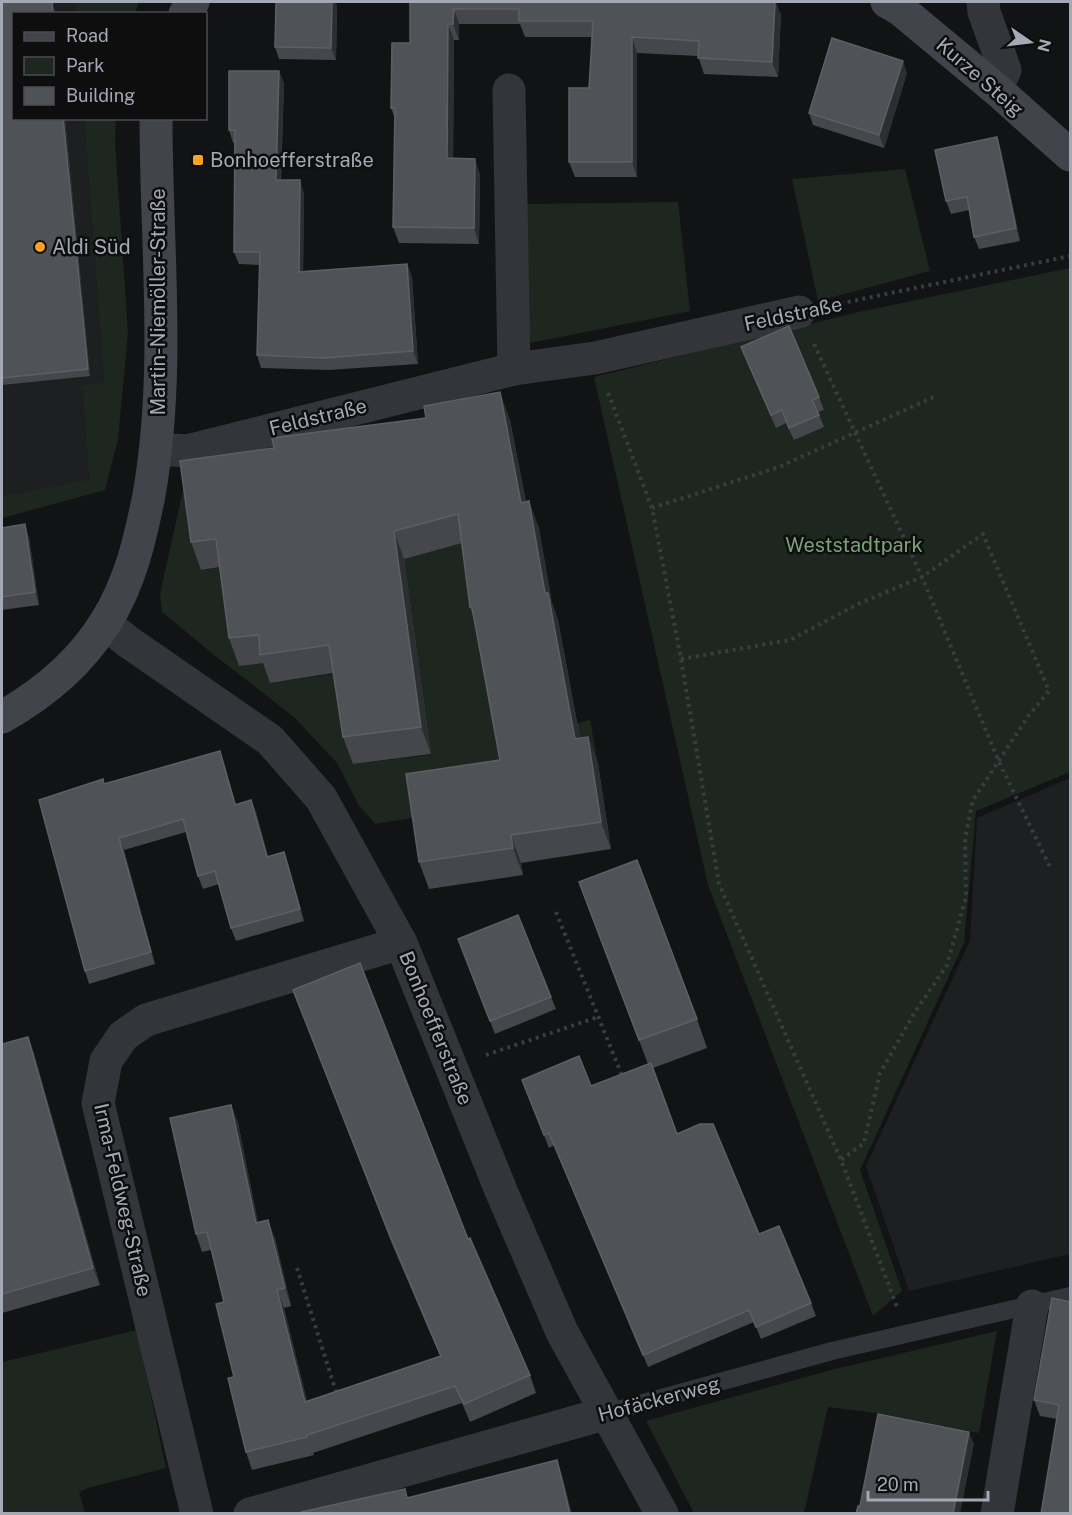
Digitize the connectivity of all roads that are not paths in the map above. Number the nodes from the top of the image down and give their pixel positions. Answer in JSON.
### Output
{"nodes":[{"id":1,"x":887,"y":2,"type":"edge"},
{"id":2,"x":983,"y":2,"type":"edge"},
{"id":3,"x":996,"y":89,"type":"junction"},
{"id":4,"x":509,"y":90,"type":"dead end"},
{"id":5,"x":156,"y":120,"type":"edge"},
{"id":6,"x":1071,"y":155,"type":"edge"},
{"id":7,"x":799,"y":312,"type":"road end"},
{"id":8,"x":514,"y":369,"type":"junction"},
{"id":9,"x":157,"y":449,"type":"junction"},
{"id":10,"x":105,"y":623,"type":"junction"},
{"id":11,"x":2,"y":717,"type":"edge"},
{"id":12,"x":401,"y":943,"type":"junction"},
{"id":13,"x":1071,"y":1296,"type":"edge"},
{"id":14,"x":1032,"y":1306,"type":"junction"},
{"id":15,"x":607,"y":1413,"type":"junction"},
{"id":16,"x":197,"y":1514,"type":"edge"},
{"id":17,"x":250,"y":1514,"type":"edge"},
{"id":18,"x":662,"y":1514,"type":"edge"},
{"id":19,"x":997,"y":1514,"type":"edge"}],
"edges":[{"from":1,"to":3,"type":"main road","name":"Kurze Steig"},
{"from":2,"to":3,"type":"street"},
{"from":3,"to":6,"type":"main road","name":"Kurze Steig"},
{"from":4,"to":8,"type":"street"},
{"from":5,"to":9,"type":"main road","name":"Martin-Niemöller-Straße"},
{"from":7,"to":8,"type":"street","name":"Feldstraße"},
{"from":8,"to":9,"type":"street","name":"Feldstraße"},
{"from":9,"to":10,"type":"main road","name":"Martin-Niemöller-Straße"},
{"from":10,"to":11,"type":"main road","name":"Martin-Niemöller-Straße"},
{"from":10,"to":12,"type":"street","name":"Bonhoefferstraße"},
{"from":12,"to":15,"type":"street","name":"Bonhoefferstraße"},
{"from":12,"to":16,"type":"street","name":"Irma-Feldweg-Straße"},
{"from":13,"to":14,"type":"lane","name":"Hofäckerweg"},
{"from":14,"to":15,"type":"lane","name":"Hofäckerweg"},
{"from":14,"to":19,"type":"street"},
{"from":15,"to":17,"type":"street","name":"Hofäckerweg"},
{"from":15,"to":18,"type":"street","name":"Bonhoefferstraße"}]}
